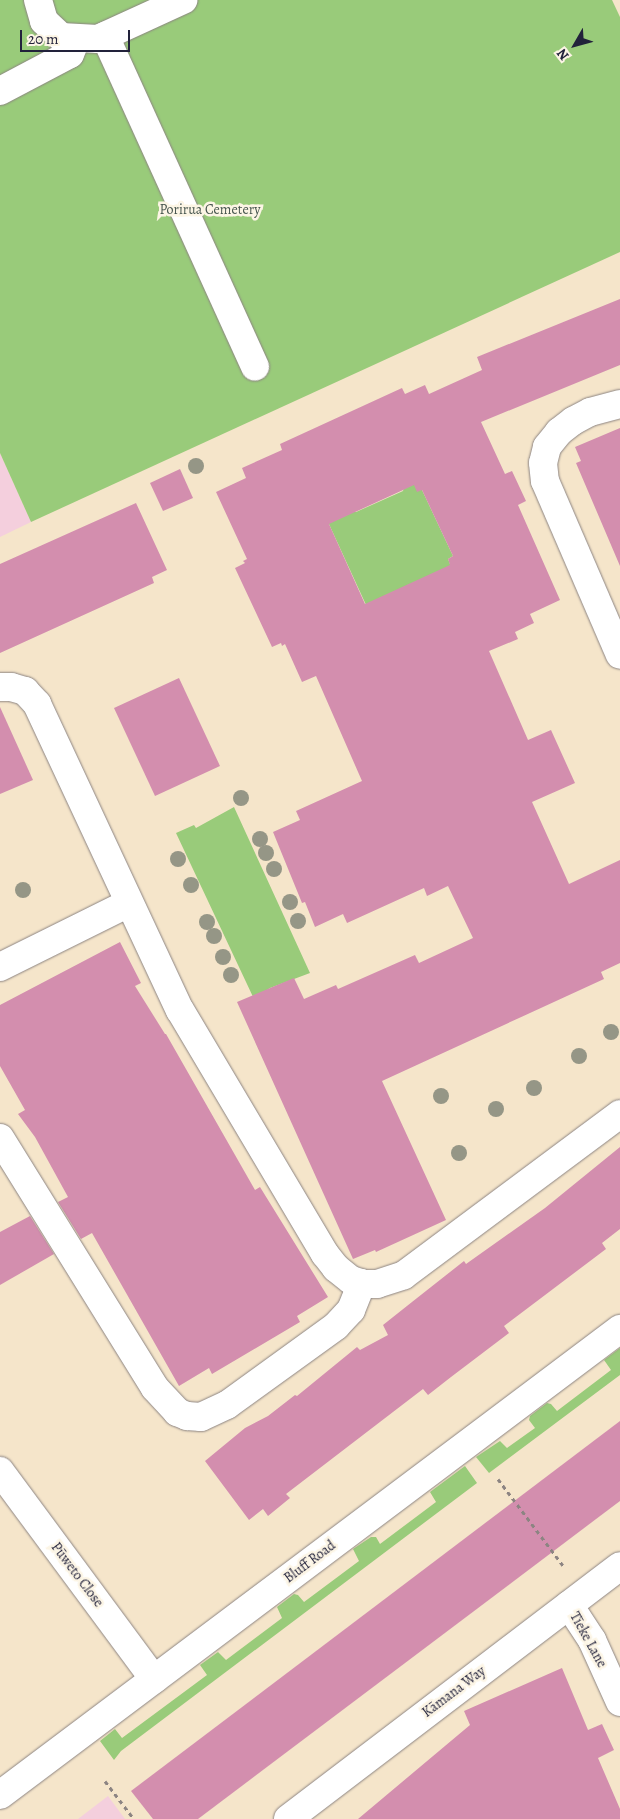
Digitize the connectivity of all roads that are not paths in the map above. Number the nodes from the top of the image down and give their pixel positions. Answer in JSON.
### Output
{"nodes":[{"id":1,"x":38,"y":0,"type":"edge"},
{"id":2,"x":183,"y":0,"type":"edge"},
{"id":3,"x":105,"y":36,"type":"junction"},
{"id":4,"x":76,"y":38,"type":"junction"},
{"id":5,"x":0,"y":90,"type":"edge"},
{"id":6,"x":255,"y":368,"type":"dead end"},
{"id":7,"x":620,"y":404,"type":"edge"},
{"id":8,"x":620,"y":655,"type":"edge"},
{"id":9,"x":0,"y":687,"type":"edge"},
{"id":10,"x":129,"y":903,"type":"junction"},
{"id":11,"x":0,"y":967,"type":"edge"},
{"id":12,"x":620,"y":1114,"type":"edge"},
{"id":13,"x":0,"y":1138,"type":"edge"},
{"id":14,"x":362,"y":1283,"type":"junction"},
{"id":15,"x":620,"y":1329,"type":"edge"},
{"id":16,"x":0,"y":1471,"type":"edge"},
{"id":17,"x":620,"y":1566,"type":"edge"},
{"id":18,"x":576,"y":1599,"type":"junction"},
{"id":19,"x":154,"y":1679,"type":"junction"},
{"id":20,"x":620,"y":1702,"type":"edge"},
{"id":21,"x":0,"y":1795,"type":"edge"},
{"id":22,"x":288,"y":1819,"type":"edge"}],
"edges":[{"from":1,"to":4,"type":"street"},
{"from":2,"to":3,"type":"street"},
{"from":3,"to":4,"type":"street"},
{"from":3,"to":6,"type":"street"},
{"from":4,"to":5,"type":"street"},
{"from":7,"to":8,"type":"street"},
{"from":9,"to":10,"type":"street"},
{"from":10,"to":11,"type":"street"},
{"from":10,"to":14,"type":"street"},
{"from":12,"to":14,"type":"street"},
{"from":13,"to":14,"type":"street"},
{"from":15,"to":19,"type":"street","name":"Bluff Road"},
{"from":16,"to":19,"type":"street","name":"Pūweto Close"},
{"from":17,"to":18,"type":"street","name":"Kāmana Way"},
{"from":18,"to":20,"type":"street","name":"Tīeke Lane"},
{"from":18,"to":22,"type":"street","name":"Kāmana Way"},
{"from":19,"to":21,"type":"street","name":"Bluff Road"}]}
